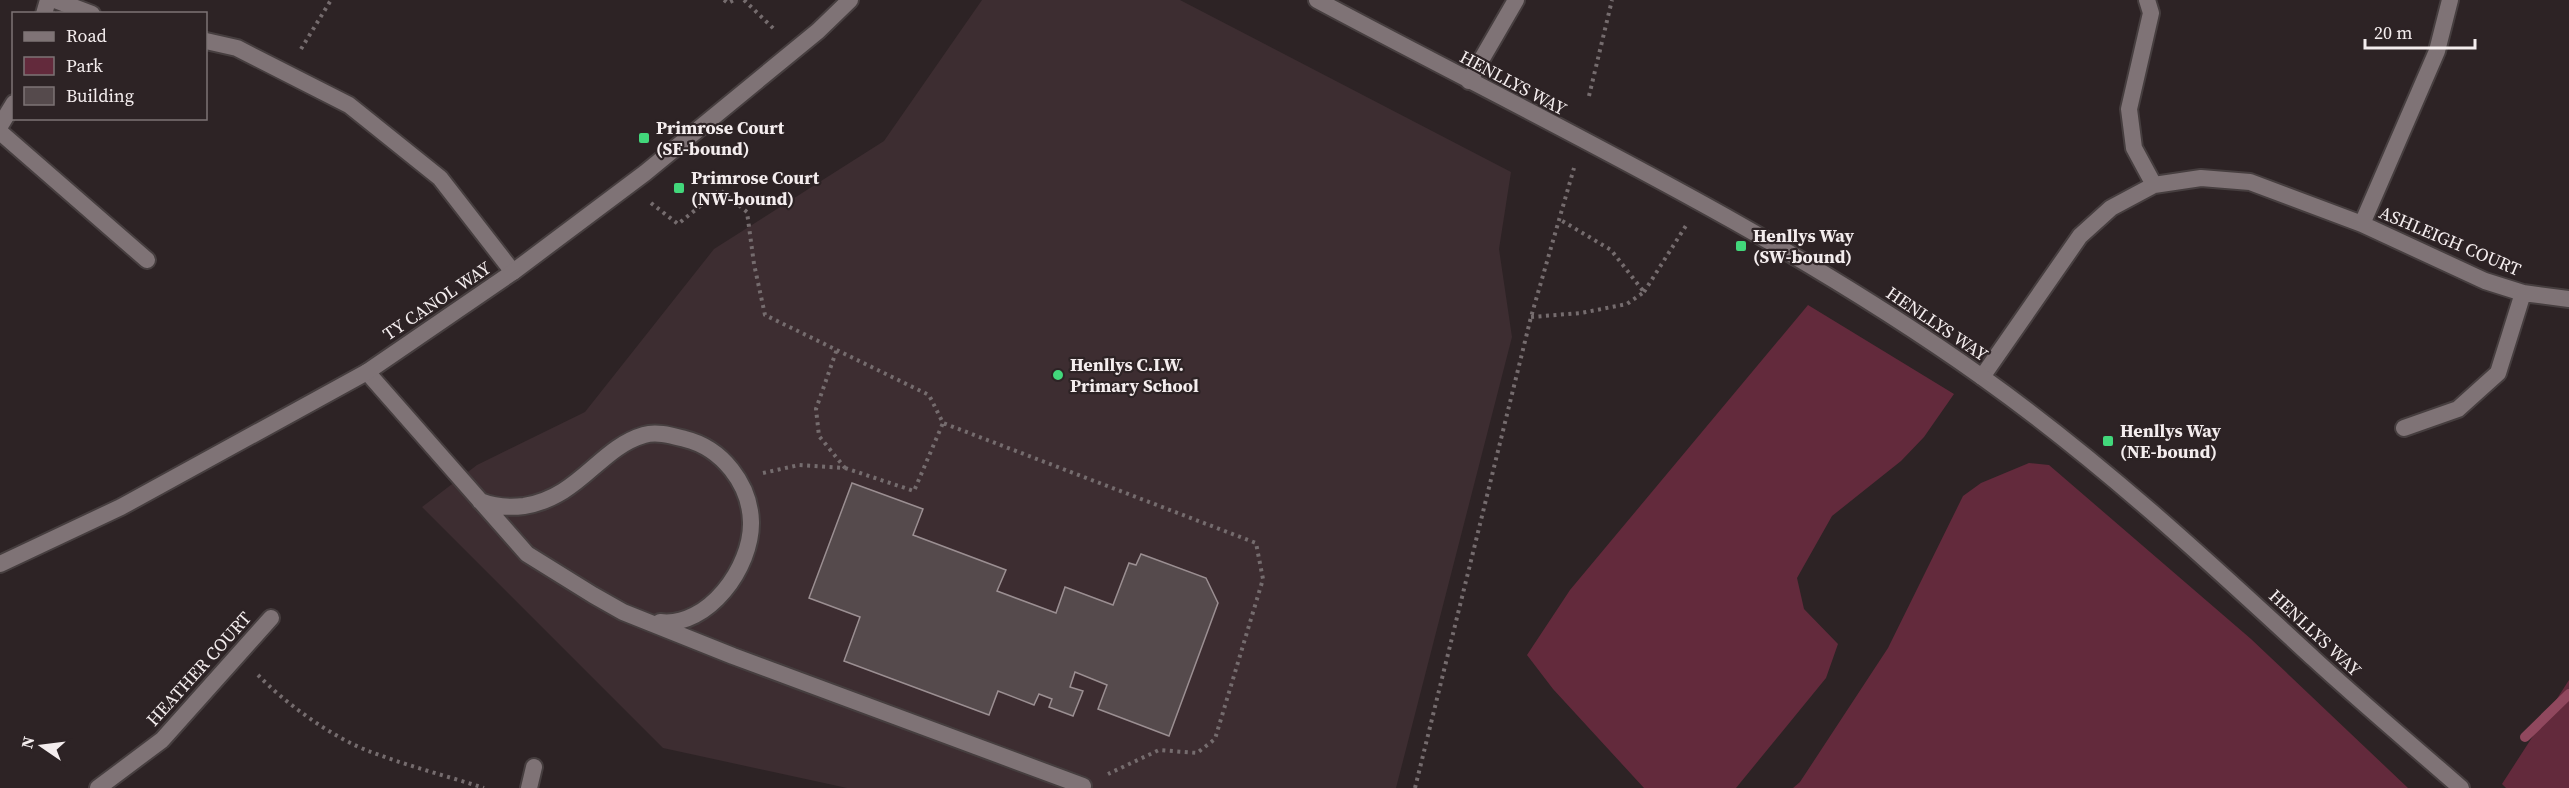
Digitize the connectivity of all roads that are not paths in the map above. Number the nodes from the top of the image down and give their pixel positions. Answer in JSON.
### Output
{"nodes":[{"id":1,"x":55,"y":0,"type":"edge"},
{"id":2,"x":850,"y":0,"type":"edge"},
{"id":3,"x":1317,"y":0,"type":"edge"},
{"id":4,"x":1516,"y":0,"type":"edge"},
{"id":5,"x":2147,"y":0,"type":"edge"},
{"id":6,"x":2450,"y":0,"type":"edge"},
{"id":7,"x":87,"y":12,"type":"edge"},
{"id":8,"x":207,"y":41,"type":"edge"},
{"id":9,"x":1468,"y":81,"type":"junction"},
{"id":10,"x":12,"y":107,"type":"edge"},
{"id":11,"x":0,"y":126,"type":"edge"},
{"id":12,"x":0,"y":132,"type":"edge"},
{"id":13,"x":2154,"y":185,"type":"junction"},
{"id":14,"x":2362,"y":224,"type":"junction"},
{"id":15,"x":147,"y":260,"type":"dead end"},
{"id":16,"x":513,"y":272,"type":"junction"},
{"id":17,"x":2523,"y":293,"type":"junction"},
{"id":18,"x":2569,"y":299,"type":"edge"},
{"id":19,"x":367,"y":372,"type":"junction"},
{"id":20,"x":1982,"y":377,"type":"junction"},
{"id":21,"x":2404,"y":428,"type":"dead end"},
{"id":22,"x":479,"y":501,"type":"junction"},
{"id":23,"x":0,"y":564,"type":"edge"},
{"id":24,"x":271,"y":618,"type":"dead end"},
{"id":25,"x":650,"y":621,"type":"junction"},
{"id":26,"x":534,"y":766,"type":"dead end"},
{"id":27,"x":1083,"y":786,"type":"road end"},
{"id":28,"x":98,"y":788,"type":"edge"},
{"id":29,"x":529,"y":788,"type":"edge"},
{"id":30,"x":2461,"y":788,"type":"edge"}],
"edges":[{"from":1,"to":7,"type":"street"},
{"from":2,"to":16,"type":"street","name":"TY CANOL WAY"},
{"from":3,"to":9,"type":"street","name":"HENLLYS WAY"},
{"from":4,"to":9,"type":"street"},
{"from":5,"to":13,"type":"street"},
{"from":6,"to":14,"type":"street","name":"ASHLEIGH COURT"},
{"from":8,"to":16,"type":"street"},
{"from":9,"to":20,"type":"street","name":"HENLLYS WAY"},
{"from":10,"to":11,"type":"street"},
{"from":12,"to":15,"type":"street"},
{"from":13,"to":14,"type":"street","name":"ASHLEIGH COURT"},
{"from":13,"to":20,"type":"street","name":"ASHLEIGH COURT"},
{"from":14,"to":17,"type":"street","name":"ASHLEIGH COURT"},
{"from":16,"to":19,"type":"street","name":"TY CANOL WAY"},
{"from":17,"to":18,"type":"street","name":"ASHLEIGH COURT"},
{"from":17,"to":21,"type":"street","name":"ASHLEIGH COURT"},
{"from":19,"to":22,"type":"street"},
{"from":19,"to":23,"type":"street","name":"TY CANOL WAY"},
{"from":20,"to":30,"type":"street","name":"HENLLYS WAY"},
{"from":22,"to":25,"type":"street"},
{"from":22,"to":25,"type":"street"},
{"from":24,"to":28,"type":"street","name":"HEATHER COURT"},
{"from":25,"to":27,"type":"street"},
{"from":26,"to":29,"type":"street"}]}
